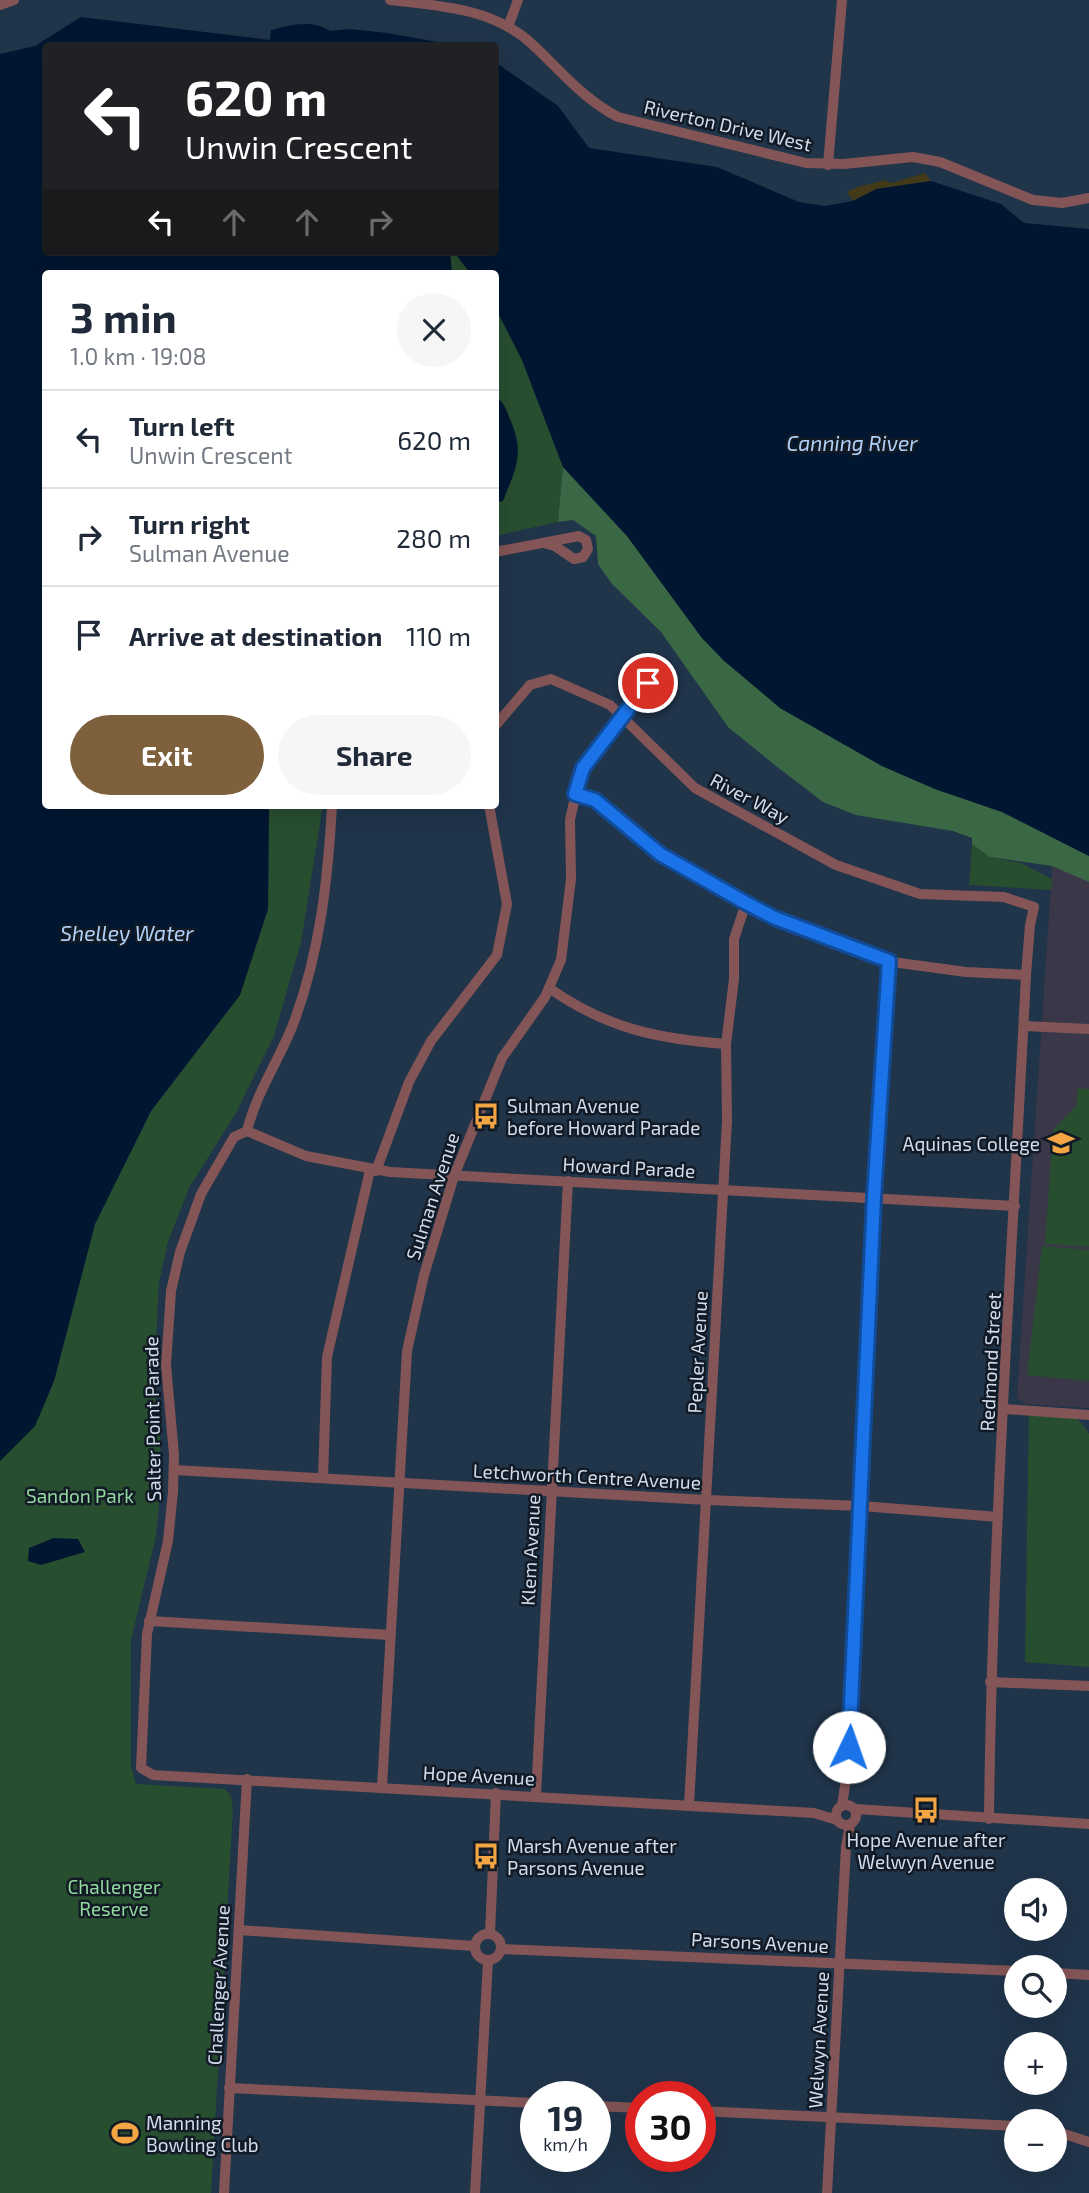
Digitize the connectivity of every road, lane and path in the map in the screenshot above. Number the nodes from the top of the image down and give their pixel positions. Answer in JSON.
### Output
{"nodes":[{"id":1,"x":14,"y":0,"type":"edge"},
{"id":2,"x":390,"y":0,"type":"edge"},
{"id":3,"x":518,"y":0,"type":"edge"},
{"id":4,"x":842,"y":0,"type":"edge"},
{"id":5,"x":0,"y":5,"type":"edge"},
{"id":6,"x":509,"y":27,"type":"junction"},
{"id":7,"x":828,"y":164,"type":"junction"},
{"id":8,"x":1089,"y":198,"type":"edge"},
{"id":9,"x":543,"y":543,"type":"dead end"},
{"id":10,"x":499,"y":551,"type":"edge"},
{"id":11,"x":662,"y":666,"type":"dead end"},
{"id":12,"x":622,"y":716,"type":"junction"},
{"id":13,"x":499,"y":721,"type":"edge"},
{"id":14,"x":575,"y":794,"type":"junction"},
{"id":15,"x":332,"y":809,"type":"edge"},
{"id":16,"x":490,"y":809,"type":"edge"},
{"id":17,"x":746,"y":903,"type":"junction"},
{"id":18,"x":1034,"y":907,"type":"joint"},
{"id":19,"x":889,"y":961,"type":"junction"},
{"id":20,"x":1026,"y":975,"type":"junction"},
{"id":21,"x":549,"y":988,"type":"junction"},
{"id":22,"x":1024,"y":1026,"type":"junction"},
{"id":23,"x":1089,"y":1029,"type":"edge"},
{"id":24,"x":726,"y":1044,"type":"junction"},
{"id":25,"x":247,"y":1131,"type":"junction"},
{"id":26,"x":373,"y":1170,"type":"junction"},
{"id":27,"x":454,"y":1176,"type":"junction"},
{"id":28,"x":568,"y":1181,"type":"junction"},
{"id":29,"x":723,"y":1190,"type":"junction"},
{"id":30,"x":874,"y":1197,"type":"junction"},
{"id":31,"x":1015,"y":1206,"type":"junction"},
{"id":32,"x":1005,"y":1409,"type":"junction"},
{"id":33,"x":1089,"y":1415,"type":"edge"},
{"id":34,"x":174,"y":1469,"type":"junction"},
{"id":35,"x":323,"y":1478,"type":"junction"},
{"id":36,"x":399,"y":1482,"type":"junction"},
{"id":37,"x":551,"y":1491,"type":"junction"},
{"id":38,"x":707,"y":1500,"type":"junction"},
{"id":39,"x":862,"y":1506,"type":"junction"},
{"id":40,"x":998,"y":1517,"type":"junction"},
{"id":41,"x":149,"y":1621,"type":"junction"},
{"id":42,"x":390,"y":1635,"type":"junction"},
{"id":43,"x":990,"y":1682,"type":"junction"},
{"id":44,"x":1089,"y":1686,"type":"edge"},
{"id":45,"x":144,"y":1772,"type":"joint"},
{"id":46,"x":247,"y":1779,"type":"junction"},
{"id":47,"x":382,"y":1787,"type":"junction"},
{"id":48,"x":496,"y":1793,"type":"junction"},
{"id":49,"x":536,"y":1795,"type":"junction"},
{"id":50,"x":689,"y":1805,"type":"junction"},
{"id":51,"x":846,"y":1814,"type":"junction"},
{"id":52,"x":989,"y":1819,"type":"junction"},
{"id":53,"x":1089,"y":1824,"type":"edge"},
{"id":54,"x":239,"y":1930,"type":"junction"},
{"id":55,"x":490,"y":1934,"type":"junction"},
{"id":56,"x":474,"y":1946,"type":"junction"},
{"id":57,"x":501,"y":1948,"type":"junction"},
{"id":58,"x":488,"y":1961,"type":"junction"},
{"id":59,"x":840,"y":1964,"type":"junction"},
{"id":60,"x":1004,"y":1970,"type":"edge"},
{"id":61,"x":1067,"y":1974,"type":"edge"},
{"id":62,"x":1089,"y":1975,"type":"edge"},
{"id":63,"x":229,"y":2088,"type":"junction"},
{"id":64,"x":480,"y":2100,"type":"junction"},
{"id":65,"x":520,"y":2102,"type":"edge"},
{"id":66,"x":716,"y":2111,"type":"edge"},
{"id":67,"x":832,"y":2117,"type":"junction"},
{"id":68,"x":1004,"y":2125,"type":"edge"},
{"id":69,"x":1067,"y":2135,"type":"edge"},
{"id":70,"x":1089,"y":2141,"type":"edge"},
{"id":71,"x":225,"y":2193,"type":"edge"},
{"id":72,"x":475,"y":2193,"type":"edge"},
{"id":73,"x":827,"y":2193,"type":"edge"}],
"edges":[{"from":1,"to":5,"type":"street"},
{"from":2,"to":6,"type":"street","name":"Riverton Drive West"},
{"from":3,"to":6,"type":"street"},
{"from":4,"to":7,"type":"street"},
{"from":6,"to":7,"type":"street","name":"Riverton Drive West"},
{"from":7,"to":8,"type":"street","name":"Riverton Drive West"},
{"from":9,"to":10,"type":"street"},
{"from":11,"to":12,"type":"street","name":"Sulman Avenue"},
{"from":12,"to":13,"type":"street","name":"River Way"},
{"from":12,"to":14,"type":"street","name":"Sulman Avenue"},
{"from":12,"to":18,"type":"street","name":"River Way"},
{"from":14,"to":17,"type":"street"},
{"from":14,"to":21,"type":"street","name":"Sulman Avenue"},
{"from":15,"to":25,"type":"street","name":"Salter Point Parade"},
{"from":16,"to":26,"type":"street"},
{"from":17,"to":19,"type":"street"},
{"from":17,"to":24,"type":"street","name":"Pepler Avenue"},
{"from":18,"to":20,"type":"street","name":"Redmond Street"},
{"from":19,"to":20,"type":"street"},
{"from":19,"to":30,"type":"street","name":"Welwyn Avenue"},
{"from":20,"to":22,"type":"street","name":"Redmond Street"},
{"from":21,"to":24,"type":"street"},
{"from":21,"to":27,"type":"street","name":"Sulman Avenue"},
{"from":22,"to":23,"type":"street"},
{"from":22,"to":31,"type":"street","name":"Redmond Street"},
{"from":24,"to":29,"type":"street","name":"Pepler Avenue"},
{"from":25,"to":26,"type":"street","name":"Howard Parade"},
{"from":25,"to":34,"type":"street","name":"Salter Point Parade"},
{"from":26,"to":27,"type":"street","name":"Howard Parade"},
{"from":26,"to":35,"type":"street"},
{"from":27,"to":28,"type":"street","name":"Howard Parade"},
{"from":27,"to":36,"type":"street","name":"Sulman Avenue"},
{"from":28,"to":29,"type":"street","name":"Howard Parade"},
{"from":28,"to":37,"type":"street","name":"Klem Avenue"},
{"from":29,"to":30,"type":"street","name":"Howard Parade"},
{"from":29,"to":38,"type":"street","name":"Pepler Avenue"},
{"from":30,"to":31,"type":"street","name":"Howard Parade"},
{"from":30,"to":39,"type":"street","name":"Welwyn Avenue"},
{"from":31,"to":32,"type":"street","name":"Redmond Street"},
{"from":32,"to":33,"type":"street"},
{"from":32,"to":40,"type":"street","name":"Redmond Street"},
{"from":34,"to":35,"type":"street","name":"Letchworth Centre Avenue"},
{"from":34,"to":41,"type":"street","name":"Salter Point Parade"},
{"from":35,"to":36,"type":"street","name":"Letchworth Centre Avenue"},
{"from":36,"to":37,"type":"street","name":"Letchworth Centre Avenue"},
{"from":36,"to":42,"type":"street","name":"Sulman Avenue"},
{"from":37,"to":38,"type":"street","name":"Letchworth Centre Avenue"},
{"from":37,"to":49,"type":"street","name":"Klem Avenue"},
{"from":38,"to":39,"type":"street","name":"Letchworth Centre Avenue"},
{"from":38,"to":50,"type":"street","name":"Pepler Avenue"},
{"from":39,"to":40,"type":"street","name":"Letchworth Centre Avenue"},
{"from":39,"to":51,"type":"street","name":"Welwyn Avenue"},
{"from":40,"to":43,"type":"street","name":"Redmond Street"},
{"from":41,"to":42,"type":"street"},
{"from":41,"to":45,"type":"street","name":"Salter Point Parade"},
{"from":42,"to":47,"type":"street","name":"Sulman Avenue"},
{"from":43,"to":44,"type":"street"},
{"from":43,"to":52,"type":"street","name":"Redmond Street"},
{"from":45,"to":46,"type":"street","name":"Hope Avenue"},
{"from":46,"to":47,"type":"street","name":"Hope Avenue"},
{"from":46,"to":54,"type":"street","name":"Challenger Avenue"},
{"from":47,"to":48,"type":"street","name":"Hope Avenue"},
{"from":48,"to":49,"type":"street","name":"Hope Avenue"},
{"from":48,"to":55,"type":"street"},
{"from":49,"to":50,"type":"street","name":"Hope Avenue"},
{"from":50,"to":51,"type":"street","name":"Hope Avenue"},
{"from":51,"to":52,"type":"street","name":"Hope Avenue"},
{"from":51,"to":59,"type":"street","name":"Welwyn Avenue"},
{"from":52,"to":53,"type":"street","name":"Hope Avenue"},
{"from":54,"to":56,"type":"street"},
{"from":54,"to":63,"type":"street","name":"Challenger Avenue"},
{"from":55,"to":56,"type":"street"},
{"from":55,"to":57,"type":"street"},
{"from":56,"to":58,"type":"street"},
{"from":57,"to":58,"type":"street"},
{"from":57,"to":59,"type":"street","name":"Parsons Avenue"},
{"from":58,"to":64,"type":"street"},
{"from":59,"to":60,"type":"street","name":"Parsons Avenue"},
{"from":59,"to":67,"type":"street","name":"Welwyn Avenue"},
{"from":61,"to":62,"type":"street"},
{"from":63,"to":64,"type":"street"},
{"from":63,"to":71,"type":"street","name":"Challenger Avenue"},
{"from":64,"to":65,"type":"street"},
{"from":64,"to":72,"type":"street"},
{"from":66,"to":67,"type":"street"},
{"from":67,"to":68,"type":"street"},
{"from":67,"to":73,"type":"street","name":"Welwyn Avenue"},
{"from":69,"to":70,"type":"street"}]}
